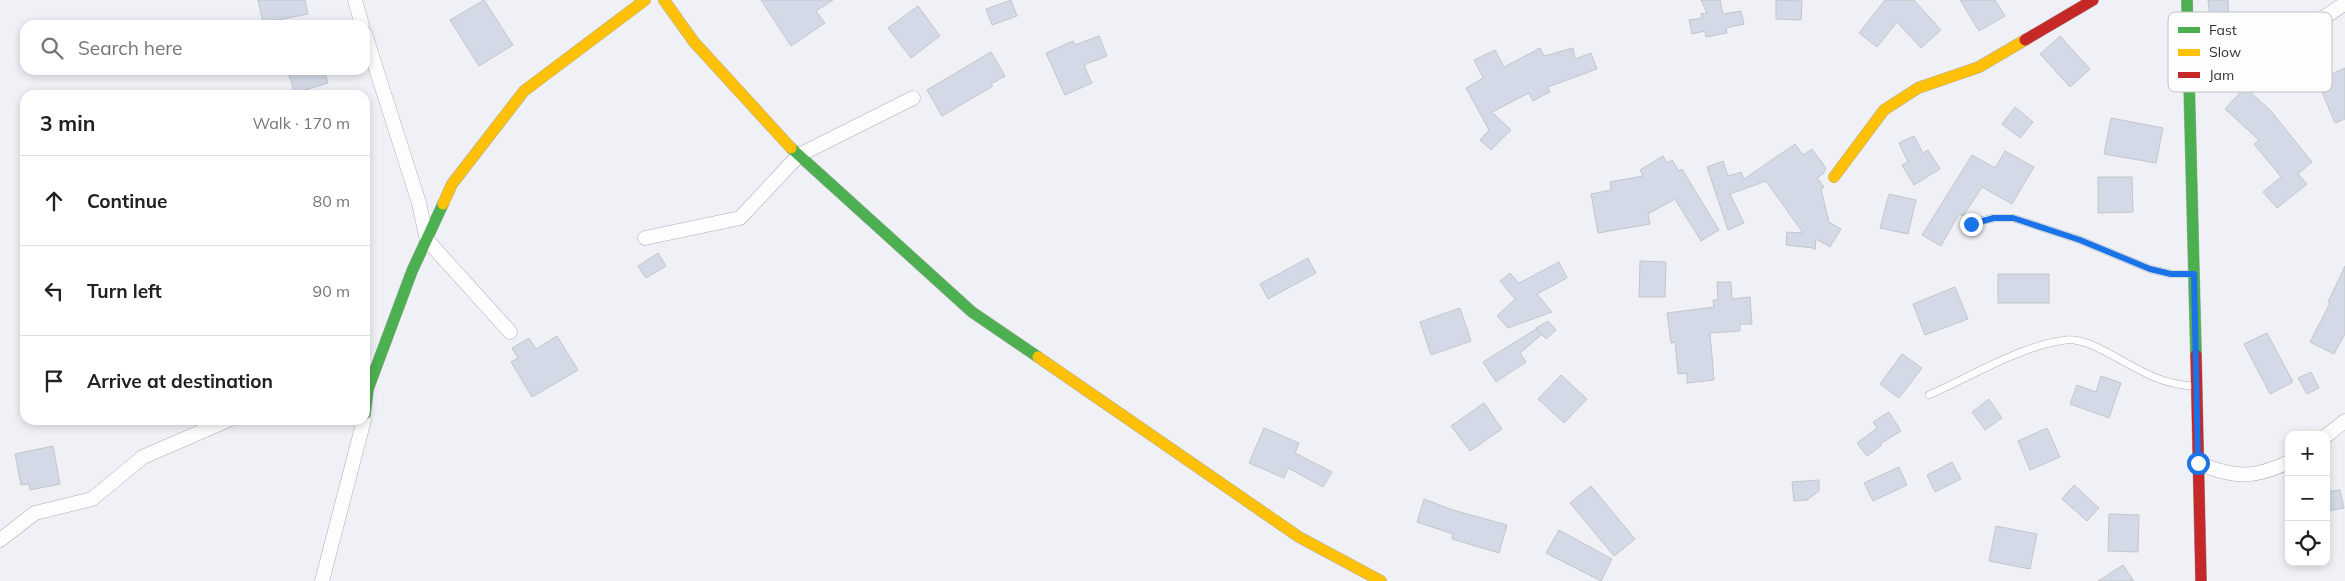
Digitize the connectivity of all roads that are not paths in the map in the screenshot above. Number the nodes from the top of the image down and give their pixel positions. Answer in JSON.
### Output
{"nodes":[{"id":1,"x":355,"y":0,"type":"edge"},
{"id":2,"x":645,"y":0,"type":"edge"},
{"id":3,"x":664,"y":0,"type":"edge"},
{"id":4,"x":2093,"y":0,"type":"edge"},
{"id":5,"x":2345,"y":3,"type":"edge"},
{"id":6,"x":2332,"y":13,"type":"edge"},
{"id":7,"x":361,"y":20,"type":"edge"},
{"id":8,"x":370,"y":50,"type":"edge"},
{"id":9,"x":2189,"y":92,"type":"edge"},
{"id":10,"x":913,"y":98,"type":"dead end"},
{"id":11,"x":799,"y":155,"type":"junction"},
{"id":12,"x":1834,"y":177,"type":"dead end"},
{"id":13,"x":1971,"y":224,"type":"dead end"},
{"id":14,"x":645,"y":238,"type":"dead end"},
{"id":15,"x":427,"y":240,"type":"junction"},
{"id":16,"x":2194,"y":274,"type":"junction"},
{"id":17,"x":510,"y":332,"type":"dead end"},
{"id":18,"x":370,"y":379,"type":"edge"},
{"id":19,"x":2196,"y":386,"type":"junction"},
{"id":20,"x":1929,"y":395,"type":"dead end"},
{"id":21,"x":2345,"y":421,"type":"edge"},
{"id":22,"x":217,"y":425,"type":"edge"},
{"id":23,"x":363,"y":425,"type":"edge"},
{"id":24,"x":2330,"y":433,"type":"edge"},
{"id":25,"x":2198,"y":463,"type":"junction"},
{"id":26,"x":2285,"y":464,"type":"edge"},
{"id":27,"x":0,"y":540,"type":"edge"},
{"id":28,"x":322,"y":581,"type":"edge"},
{"id":29,"x":1382,"y":581,"type":"edge"},
{"id":30,"x":2201,"y":581,"type":"edge"}],
"edges":[{"from":1,"to":7,"type":"street"},
{"from":2,"to":15,"type":"street"},
{"from":3,"to":11,"type":"street"},
{"from":4,"to":12,"type":"street"},
{"from":5,"to":6,"type":"street"},
{"from":8,"to":15,"type":"street"},
{"from":9,"to":16,"type":"street"},
{"from":10,"to":11,"type":"street"},
{"from":11,"to":14,"type":"street"},
{"from":11,"to":29,"type":"street"},
{"from":13,"to":16,"type":"lane"},
{"from":15,"to":17,"type":"street"},
{"from":15,"to":18,"type":"street"},
{"from":16,"to":19,"type":"street"},
{"from":19,"to":20,"type":"lane"},
{"from":19,"to":25,"type":"street"},
{"from":21,"to":24,"type":"street"},
{"from":22,"to":27,"type":"street"},
{"from":23,"to":28,"type":"street"},
{"from":25,"to":26,"type":"street"},
{"from":25,"to":30,"type":"street"}]}
